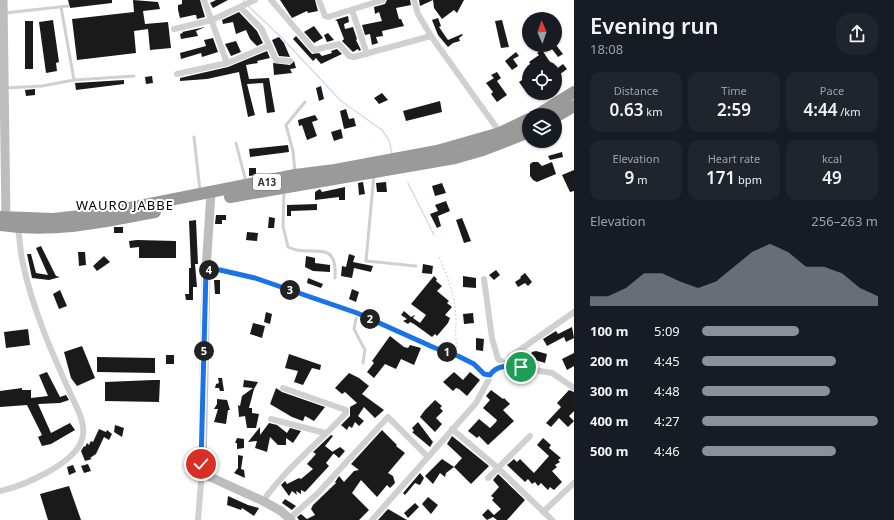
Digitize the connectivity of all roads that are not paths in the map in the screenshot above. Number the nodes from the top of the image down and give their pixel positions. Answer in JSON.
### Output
{"nodes":[{"id":1,"x":3,"y":0,"type":"edge"},
{"id":2,"x":204,"y":0,"type":"edge"},
{"id":3,"x":255,"y":0,"type":"edge"},
{"id":4,"x":271,"y":0,"type":"edge"},
{"id":5,"x":319,"y":0,"type":"edge"},
{"id":6,"x":383,"y":0,"type":"edge"},
{"id":7,"x":414,"y":0,"type":"edge"},
{"id":8,"x":366,"y":3,"type":"edge"},
{"id":9,"x":68,"y":6,"type":"dead end"},
{"id":10,"x":61,"y":7,"type":"junction"},
{"id":11,"x":241,"y":8,"type":"junction"},
{"id":12,"x":352,"y":10,"type":"junction"},
{"id":13,"x":3,"y":13,"type":"junction"},
{"id":14,"x":212,"y":20,"type":"junction"},
{"id":15,"x":174,"y":29,"type":"dead end"},
{"id":16,"x":431,"y":36,"type":"junction"},
{"id":17,"x":268,"y":46,"type":"junction"},
{"id":18,"x":367,"y":54,"type":"junction"},
{"id":19,"x":290,"y":61,"type":"dead end"},
{"id":20,"x":227,"y":63,"type":"junction"},
{"id":21,"x":177,"y":74,"type":"dead end"},
{"id":22,"x":134,"y":76,"type":"dead end"},
{"id":23,"x":74,"y":80,"type":"junction"},
{"id":24,"x":3,"y":82,"type":"edge"},
{"id":25,"x":574,"y":92,"type":"edge"},
{"id":26,"x":305,"y":102,"type":"dead end"},
{"id":27,"x":574,"y":106,"type":"edge"},
{"id":28,"x":548,"y":108,"type":"edge"},
{"id":29,"x":562,"y":113,"type":"edge"},
{"id":30,"x":522,"y":124,"type":"edge"},
{"id":31,"x":522,"y":133,"type":"edge"},
{"id":32,"x":194,"y":137,"type":"dead end"},
{"id":33,"x":503,"y":137,"type":"junction"},
{"id":34,"x":236,"y":143,"type":"dead end"},
{"id":35,"x":374,"y":172,"type":"junction"},
{"id":36,"x":296,"y":175,"type":"junction"},
{"id":37,"x":247,"y":186,"type":"junction"},
{"id":38,"x":284,"y":189,"type":"junction"},
{"id":39,"x":207,"y":196,"type":"junction"},
{"id":40,"x":3,"y":221,"type":"edge"},
{"id":41,"x":18,"y":228,"type":"junction"},
{"id":42,"x":416,"y":266,"type":"dead end"},
{"id":43,"x":206,"y":270,"type":"junction"},
{"id":44,"x":335,"y":278,"type":"dead end"},
{"id":45,"x":484,"y":279,"type":"dead end"},
{"id":46,"x":574,"y":312,"type":"edge"},
{"id":47,"x":357,"y":313,"type":"junction"},
{"id":48,"x":363,"y":363,"type":"dead end"},
{"id":49,"x":506,"y":365,"type":"junction"},
{"id":50,"x":490,"y":375,"type":"junction"},
{"id":51,"x":283,"y":388,"type":"dead end"},
{"id":52,"x":574,"y":388,"type":"edge"},
{"id":53,"x":272,"y":419,"type":"dead end"},
{"id":54,"x":452,"y":430,"type":"junction"},
{"id":55,"x":325,"y":433,"type":"junction"},
{"id":56,"x":530,"y":436,"type":"dead end"},
{"id":57,"x":428,"y":457,"type":"junction"},
{"id":58,"x":498,"y":468,"type":"junction"},
{"id":59,"x":202,"y":469,"type":"junction"},
{"id":60,"x":488,"y":478,"type":"dead end"},
{"id":61,"x":574,"y":483,"type":"edge"},
{"id":62,"x":0,"y":491,"type":"edge"},
{"id":63,"x":263,"y":500,"type":"junction"},
{"id":64,"x":543,"y":512,"type":"junction"},
{"id":65,"x":290,"y":519,"type":"edge"},
{"id":66,"x":198,"y":520,"type":"edge"},
{"id":67,"x":372,"y":520,"type":"edge"},
{"id":68,"x":552,"y":520,"type":"edge"}],
"edges":[{"from":1,"to":13,"type":"main road"},
{"from":2,"to":14,"type":"street"},
{"from":3,"to":11,"type":"street"},
{"from":4,"to":18,"type":"street"},
{"from":5,"to":12,"type":"street"},
{"from":6,"to":8,"type":"street"},
{"from":7,"to":16,"type":"street"},
{"from":8,"to":12,"type":"street"},
{"from":9,"to":10,"type":"lane"},
{"from":10,"to":13,"type":"lane"},
{"from":10,"to":23,"type":"lane"},
{"from":11,"to":14,"type":"street"},
{"from":11,"to":17,"type":"street"},
{"from":12,"to":18,"type":"street"},
{"from":13,"to":24,"type":"main road"},
{"from":14,"to":15,"type":"street"},
{"from":14,"to":20,"type":"street"},
{"from":16,"to":18,"type":"street"},
{"from":16,"to":33,"type":"street"},
{"from":17,"to":19,"type":"street"},
{"from":17,"to":20,"type":"street"},
{"from":20,"to":21,"type":"street"},
{"from":22,"to":23,"type":"lane"},
{"from":23,"to":24,"type":"lane"},
{"from":24,"to":40,"type":"main road"},
{"from":25,"to":28,"type":"highway"},
{"from":26,"to":36,"type":"lane"},
{"from":27,"to":29,"type":"highway"},
{"from":30,"to":33,"type":"highway","number":"A13"},
{"from":31,"to":33,"type":"highway","number":"A13"},
{"from":32,"to":39,"type":"lane"},
{"from":33,"to":35,"type":"highway","number":"A13"},
{"from":33,"to":36,"type":"highway","number":"A13"},
{"from":34,"to":37,"type":"lane"},
{"from":35,"to":38,"type":"highway","number":"A13"},
{"from":35,"to":42,"type":"lane"},
{"from":36,"to":37,"type":"highway","number":"A13"},
{"from":37,"to":39,"type":"highway","number":"A13"},
{"from":38,"to":39,"type":"highway","number":"A13"},
{"from":38,"to":44,"type":"lane"},
{"from":39,"to":40,"type":"highway","number":"A13"},
{"from":39,"to":41,"type":"highway","number":"A13"},
{"from":39,"to":43,"type":"main road"},
{"from":40,"to":41,"type":"highway","number":"A13"},
{"from":41,"to":62,"type":"street"},
{"from":43,"to":47,"type":"street"},
{"from":43,"to":59,"type":"main road"},
{"from":45,"to":49,"type":"street"},
{"from":46,"to":49,"type":"street"},
{"from":47,"to":48,"type":"lane"},
{"from":47,"to":50,"type":"street"},
{"from":49,"to":50,"type":"street"},
{"from":49,"to":52,"type":"street"},
{"from":50,"to":54,"type":"street"},
{"from":51,"to":55,"type":"street"},
{"from":53,"to":55,"type":"street"},
{"from":54,"to":57,"type":"street"},
{"from":54,"to":58,"type":"street"},
{"from":55,"to":63,"type":"street"},
{"from":56,"to":58,"type":"street"},
{"from":57,"to":65,"type":"street"},
{"from":57,"to":67,"type":"street"},
{"from":58,"to":60,"type":"street"},
{"from":58,"to":64,"type":"street"},
{"from":59,"to":63,"type":"main road"},
{"from":59,"to":66,"type":"street"},
{"from":61,"to":64,"type":"street"},
{"from":63,"to":65,"type":"main road"},
{"from":64,"to":68,"type":"street"}]}
